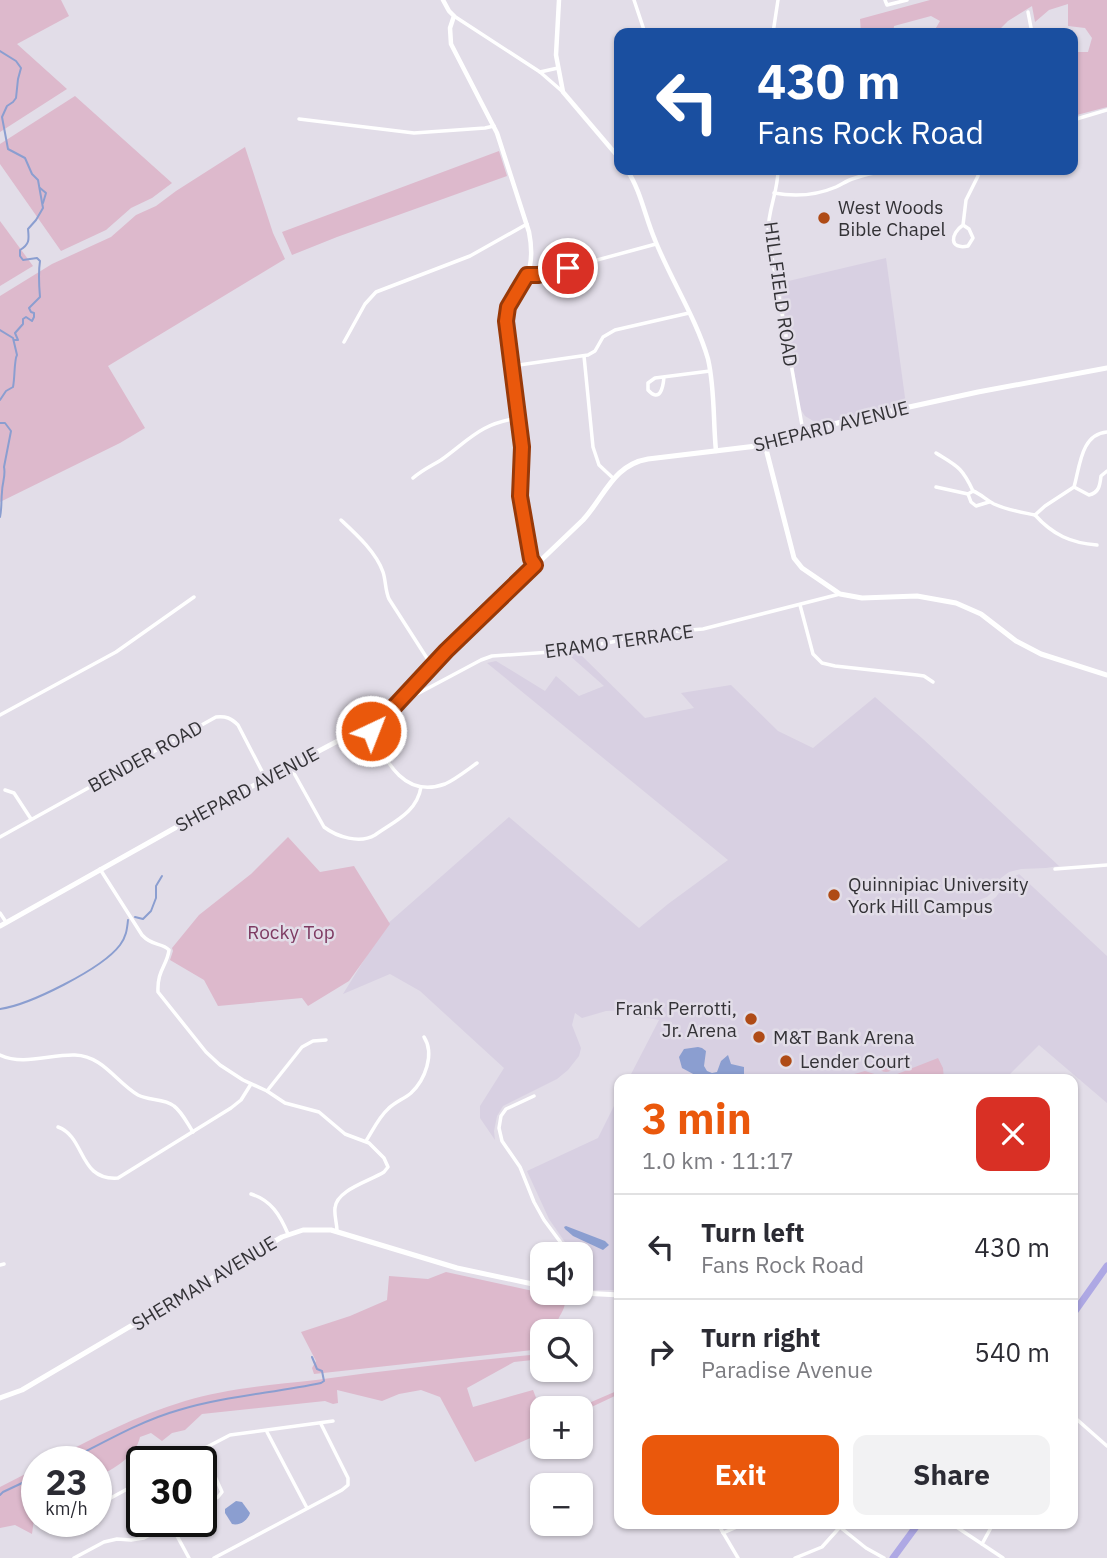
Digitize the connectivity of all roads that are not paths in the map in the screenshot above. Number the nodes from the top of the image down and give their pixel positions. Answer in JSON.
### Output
{"nodes":[{"id":1,"x":443,"y":0,"type":"edge"},
{"id":2,"x":559,"y":0,"type":"edge"},
{"id":3,"x":634,"y":0,"type":"edge"},
{"id":4,"x":778,"y":0,"type":"edge"},
{"id":5,"x":885,"y":0,"type":"edge"},
{"id":6,"x":907,"y":0,"type":"edge"},
{"id":7,"x":1028,"y":12,"type":"dead end"},
{"id":8,"x":454,"y":16,"type":"junction"},
{"id":9,"x":643,"y":28,"type":"edge"},
{"id":10,"x":774,"y":28,"type":"edge"},
{"id":11,"x":1031,"y":28,"type":"edge"},
{"id":12,"x":558,"y":68,"type":"junction"},
{"id":13,"x":540,"y":72,"type":"junction"},
{"id":14,"x":563,"y":92,"type":"junction"},
{"id":15,"x":1107,"y":110,"type":"edge"},
{"id":16,"x":299,"y":118,"type":"dead end"},
{"id":17,"x":1078,"y":119,"type":"edge"},
{"id":18,"x":494,"y":126,"type":"junction"},
{"id":19,"x":614,"y":152,"type":"edge"},
{"id":20,"x":630,"y":175,"type":"edge"},
{"id":21,"x":777,"y":175,"type":"edge"},
{"id":22,"x":861,"y":175,"type":"edge"},
{"id":23,"x":978,"y":175,"type":"edge"},
{"id":24,"x":774,"y":193,"type":"junction"},
{"id":25,"x":527,"y":224,"type":"junction"},
{"id":26,"x":963,"y":225,"type":"junction"},
{"id":27,"x":656,"y":244,"type":"junction"},
{"id":28,"x":527,"y":275,"type":"junction"},
{"id":29,"x":689,"y":313,"type":"junction"},
{"id":30,"x":344,"y":342,"type":"dead end"},
{"id":31,"x":584,"y":356,"type":"junction"},
{"id":32,"x":512,"y":366,"type":"junction"},
{"id":33,"x":1107,"y":368,"type":"edge"},
{"id":34,"x":710,"y":371,"type":"junction"},
{"id":35,"x":664,"y":377,"type":"junction"},
{"id":36,"x":519,"y":418,"type":"junction"},
{"id":37,"x":803,"y":431,"type":"junction"},
{"id":38,"x":1107,"y":432,"type":"edge"},
{"id":39,"x":765,"y":445,"type":"junction"},
{"id":40,"x":716,"y":451,"type":"junction"},
{"id":41,"x":936,"y":453,"type":"dead end"},
{"id":42,"x":1107,"y":471,"type":"edge"},
{"id":43,"x":413,"y":478,"type":"dead end"},
{"id":44,"x":614,"y":479,"type":"junction"},
{"id":45,"x":936,"y":487,"type":"dead end"},
{"id":46,"x":1074,"y":487,"type":"junction"},
{"id":47,"x":973,"y":491,"type":"junction"},
{"id":48,"x":968,"y":494,"type":"junction"},
{"id":49,"x":989,"y":502,"type":"junction"},
{"id":50,"x":1035,"y":515,"type":"junction"},
{"id":51,"x":341,"y":520,"type":"dead end"},
{"id":52,"x":1097,"y":545,"type":"dead end"},
{"id":53,"x":535,"y":565,"type":"junction"},
{"id":54,"x":840,"y":594,"type":"junction"},
{"id":55,"x":194,"y":597,"type":"dead end"},
{"id":56,"x":800,"y":605,"type":"junction"},
{"id":57,"x":432,"y":666,"type":"junction"},
{"id":58,"x":1107,"y":675,"type":"edge"},
{"id":59,"x":933,"y":682,"type":"dead end"},
{"id":60,"x":404,"y":697,"type":"junction"},
{"id":61,"x":0,"y":715,"type":"edge"},
{"id":62,"x":368,"y":725,"type":"junction"},
{"id":63,"x":477,"y":763,"type":"dead end"},
{"id":64,"x":290,"y":766,"type":"junction"},
{"id":65,"x":265,"y":779,"type":"junction"},
{"id":66,"x":421,"y":787,"type":"junction"},
{"id":67,"x":5,"y":790,"type":"dead end"},
{"id":68,"x":31,"y":819,"type":"junction"},
{"id":69,"x":0,"y":837,"type":"edge"},
{"id":70,"x":1107,"y":865,"type":"edge"},
{"id":71,"x":100,"y":869,"type":"junction"},
{"id":72,"x":1055,"y":869,"type":"dead end"},
{"id":73,"x":0,"y":913,"type":"edge"},
{"id":74,"x":3,"y":924,"type":"edge"},
{"id":75,"x":424,"y":1037,"type":"dead end"},
{"id":76,"x":326,"y":1040,"type":"dead end"},
{"id":77,"x":0,"y":1055,"type":"edge"},
{"id":78,"x":251,"y":1084,"type":"junction"},
{"id":79,"x":267,"y":1091,"type":"junction"},
{"id":80,"x":534,"y":1096,"type":"dead end"},
{"id":81,"x":58,"y":1127,"type":"dead end"},
{"id":82,"x":193,"y":1132,"type":"junction"},
{"id":83,"x":366,"y":1141,"type":"junction"},
{"id":84,"x":251,"y":1194,"type":"dead end"},
{"id":85,"x":337,"y":1231,"type":"junction"},
{"id":86,"x":288,"y":1234,"type":"junction"},
{"id":87,"x":560,"y":1242,"type":"edge"},
{"id":88,"x":1107,"y":1266,"type":"edge"},
{"id":89,"x":530,"y":1283,"type":"edge"},
{"id":90,"x":593,"y":1294,"type":"edge"},
{"id":91,"x":614,"y":1295,"type":"edge"},
{"id":92,"x":1078,"y":1307,"type":"edge"},
{"id":93,"x":0,"y":1398,"type":"edge"},
{"id":94,"x":1078,"y":1420,"type":"edge"},
{"id":95,"x":333,"y":1421,"type":"dead end"},
{"id":96,"x":321,"y":1424,"type":"junction"},
{"id":97,"x":267,"y":1431,"type":"junction"},
{"id":98,"x":210,"y":1446,"type":"edge"},
{"id":99,"x":1107,"y":1446,"type":"edge"},
{"id":100,"x":217,"y":1482,"type":"edge"},
{"id":101,"x":217,"y":1498,"type":"edge"},
{"id":102,"x":307,"y":1508,"type":"junction"},
{"id":103,"x":721,"y":1529,"type":"edge"},
{"id":104,"x":732,"y":1529,"type":"edge"},
{"id":105,"x":836,"y":1529,"type":"edge"},
{"id":106,"x":842,"y":1529,"type":"edge"},
{"id":107,"x":914,"y":1529,"type":"edge"},
{"id":108,"x":960,"y":1529,"type":"edge"},
{"id":109,"x":990,"y":1529,"type":"edge"},
{"id":110,"x":723,"y":1533,"type":"junction"},
{"id":111,"x":146,"y":1537,"type":"edge"},
{"id":112,"x":178,"y":1537,"type":"edge"},
{"id":113,"x":982,"y":1544,"type":"junction"},
{"id":114,"x":74,"y":1558,"type":"edge"},
{"id":115,"x":189,"y":1558,"type":"edge"},
{"id":116,"x":214,"y":1558,"type":"edge"},
{"id":117,"x":738,"y":1558,"type":"edge"},
{"id":118,"x":795,"y":1558,"type":"edge"},
{"id":119,"x":884,"y":1558,"type":"edge"},
{"id":120,"x":892,"y":1558,"type":"edge"},
{"id":121,"x":1003,"y":1558,"type":"edge"}],
"edges":[{"from":1,"to":8,"type":"street"},
{"from":2,"to":12,"type":"street"},
{"from":3,"to":9,"type":"street"},
{"from":4,"to":10,"type":"street"},
{"from":5,"to":6,"type":"street"},
{"from":7,"to":11,"type":"street"},
{"from":8,"to":13,"type":"street"},
{"from":8,"to":18,"type":"street"},
{"from":12,"to":13,"type":"street"},
{"from":12,"to":14,"type":"street"},
{"from":13,"to":14,"type":"street"},
{"from":14,"to":19,"type":"street"},
{"from":15,"to":17,"type":"street"},
{"from":16,"to":18,"type":"street"},
{"from":18,"to":25,"type":"street"},
{"from":20,"to":27,"type":"street"},
{"from":21,"to":24,"type":"street"},
{"from":22,"to":24,"type":"street","name":"HILLFIELD ROAD"},
{"from":23,"to":26,"type":"street"},
{"from":24,"to":37,"type":"street","name":"HILLFIELD ROAD"},
{"from":25,"to":28,"type":"street"},
{"from":25,"to":30,"type":"street"},
{"from":26,"to":26,"type":"street"},
{"from":27,"to":28,"type":"street"},
{"from":27,"to":29,"type":"street"},
{"from":28,"to":32,"type":"street"},
{"from":29,"to":31,"type":"street"},
{"from":29,"to":34,"type":"street"},
{"from":31,"to":32,"type":"street"},
{"from":31,"to":44,"type":"street"},
{"from":32,"to":36,"type":"street"},
{"from":33,"to":37,"type":"main road","name":"SHEPARD AVENUE"},
{"from":34,"to":35,"type":"street"},
{"from":34,"to":40,"type":"street"},
{"from":35,"to":35,"type":"street"},
{"from":36,"to":43,"type":"street"},
{"from":36,"to":53,"type":"street"},
{"from":37,"to":39,"type":"main road","name":"SHEPARD AVENUE"},
{"from":38,"to":46,"type":"street"},
{"from":39,"to":40,"type":"main road","name":"SHEPARD AVENUE"},
{"from":39,"to":54,"type":"main road"},
{"from":40,"to":44,"type":"main road","name":"SHEPARD AVENUE"},
{"from":41,"to":47,"type":"street"},
{"from":42,"to":46,"type":"street"},
{"from":44,"to":53,"type":"main road","name":"SHEPARD AVENUE"},
{"from":45,"to":48,"type":"street"},
{"from":46,"to":50,"type":"street"},
{"from":47,"to":48,"type":"street"},
{"from":47,"to":49,"type":"street"},
{"from":48,"to":49,"type":"street"},
{"from":49,"to":50,"type":"street"},
{"from":50,"to":52,"type":"street"},
{"from":51,"to":57,"type":"street"},
{"from":53,"to":57,"type":"main road","name":"SHEPARD AVENUE"},
{"from":54,"to":56,"type":"street","name":"ERAMO TERRACE"},
{"from":54,"to":58,"type":"main road"},
{"from":55,"to":61,"type":"street"},
{"from":56,"to":59,"type":"street"},
{"from":56,"to":60,"type":"street","name":"ERAMO TERRACE"},
{"from":57,"to":60,"type":"main road","name":"SHEPARD AVENUE"},
{"from":60,"to":62,"type":"main road","name":"SHEPARD AVENUE"},
{"from":62,"to":64,"type":"main road","name":"SHEPARD AVENUE"},
{"from":62,"to":66,"type":"street"},
{"from":63,"to":66,"type":"street"},
{"from":64,"to":65,"type":"main road","name":"SHEPARD AVENUE"},
{"from":64,"to":66,"type":"street"},
{"from":65,"to":68,"type":"street","name":"BENDER ROAD"},
{"from":65,"to":71,"type":"main road","name":"SHEPARD AVENUE"},
{"from":67,"to":68,"type":"street"},
{"from":68,"to":69,"type":"street","name":"BENDER ROAD"},
{"from":70,"to":72,"type":"street"},
{"from":71,"to":74,"type":"main road","name":"SHEPARD AVENUE"},
{"from":71,"to":78,"type":"street"},
{"from":73,"to":74,"type":"street"},
{"from":75,"to":83,"type":"street"},
{"from":76,"to":79,"type":"street"},
{"from":77,"to":82,"type":"street"},
{"from":78,"to":79,"type":"street"},
{"from":78,"to":82,"type":"street"},
{"from":79,"to":83,"type":"street"},
{"from":80,"to":87,"type":"street"},
{"from":81,"to":82,"type":"street"},
{"from":83,"to":85,"type":"street"},
{"from":84,"to":86,"type":"street"},
{"from":85,"to":86,"type":"main road","name":"SHERMAN AVENUE"},
{"from":85,"to":89,"type":"main road","name":"SHERMAN AVENUE"},
{"from":86,"to":93,"type":"main road","name":"SHERMAN AVENUE"},
{"from":88,"to":92,"type":"highway"},
{"from":90,"to":91,"type":"main road"},
{"from":94,"to":99,"type":"street"},
{"from":95,"to":96,"type":"street"},
{"from":96,"to":97,"type":"street"},
{"from":96,"to":102,"type":"street"},
{"from":97,"to":98,"type":"street"},
{"from":97,"to":102,"type":"street"},
{"from":100,"to":101,"type":"street"},
{"from":102,"to":116,"type":"street"},
{"from":103,"to":110,"type":"street"},
{"from":104,"to":110,"type":"street"},
{"from":105,"to":118,"type":"street"},
{"from":106,"to":119,"type":"street"},
{"from":107,"to":120,"type":"highway"},
{"from":108,"to":113,"type":"street"},
{"from":109,"to":113,"type":"street"},
{"from":110,"to":117,"type":"street"},
{"from":111,"to":114,"type":"street"},
{"from":112,"to":115,"type":"street"},
{"from":113,"to":121,"type":"street"}]}
